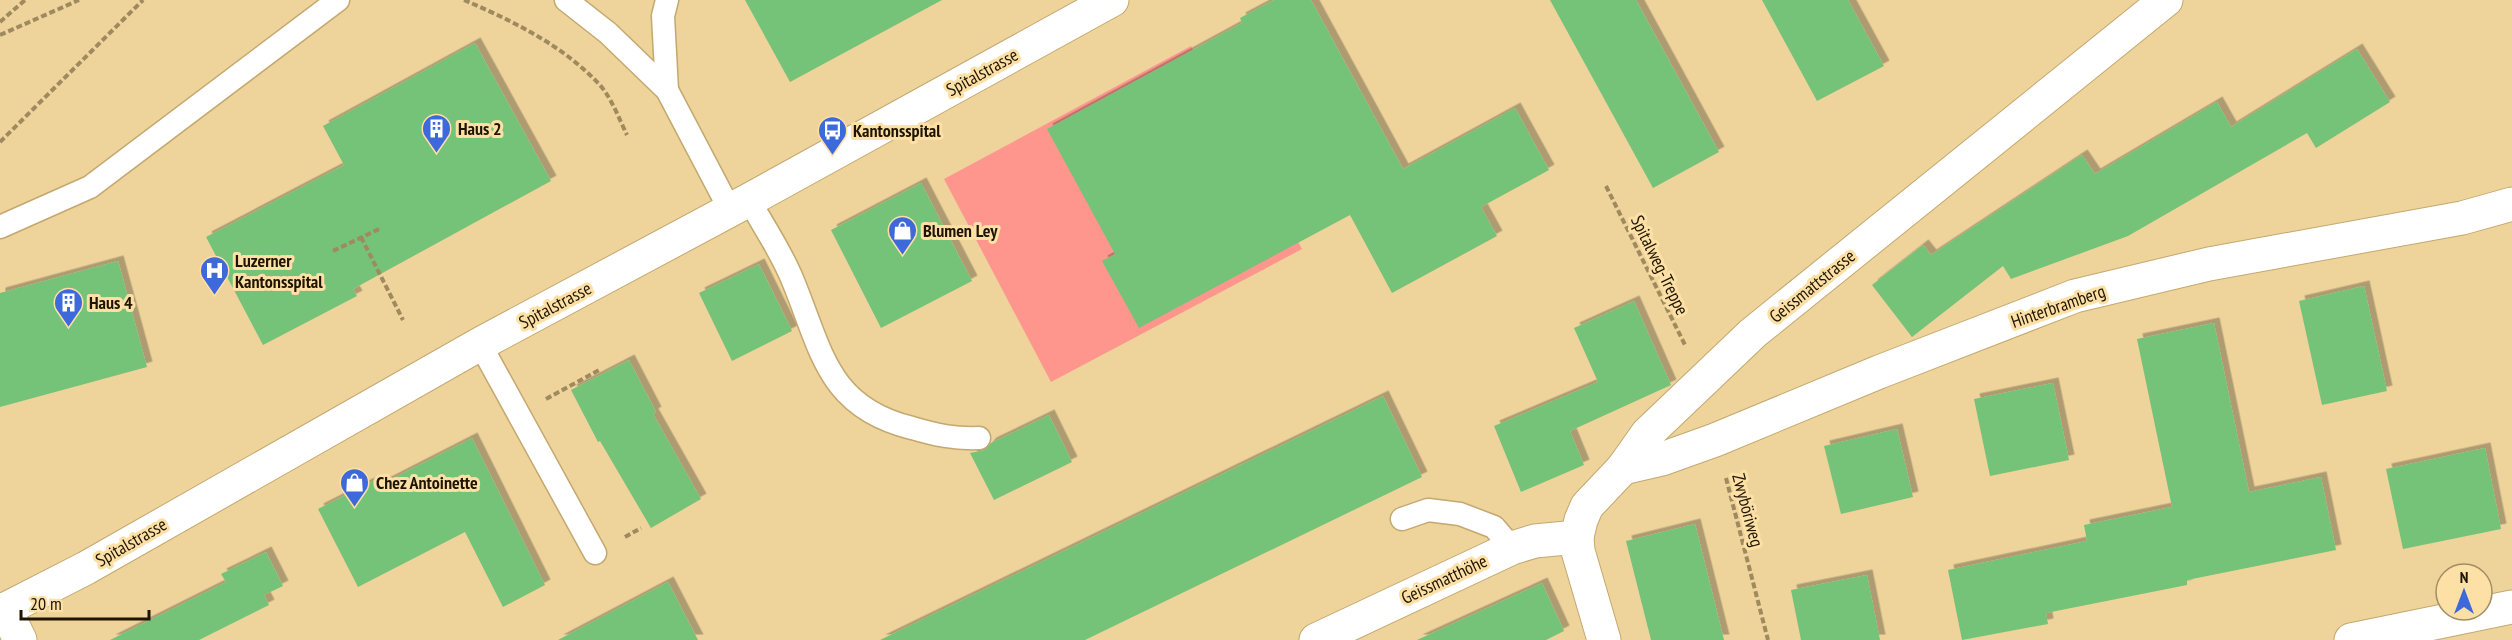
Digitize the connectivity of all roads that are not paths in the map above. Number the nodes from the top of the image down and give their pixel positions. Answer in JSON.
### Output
{"nodes":[{"id":1,"x":338,"y":0,"type":"edge"},
{"id":2,"x":566,"y":0,"type":"edge"},
{"id":3,"x":667,"y":0,"type":"edge"},
{"id":4,"x":1112,"y":0,"type":"edge"},
{"id":5,"x":2166,"y":0,"type":"edge"},
{"id":6,"x":667,"y":90,"type":"junction"},
{"id":7,"x":736,"y":202,"type":"junction"},
{"id":8,"x":2512,"y":204,"type":"edge"},
{"id":9,"x":0,"y":227,"type":"edge"},
{"id":10,"x":480,"y":344,"type":"junction"},
{"id":11,"x":979,"y":438,"type":"dead end"},
{"id":12,"x":1623,"y":468,"type":"junction"},
{"id":13,"x":1402,"y":519,"type":"dead end"},
{"id":14,"x":1578,"y":537,"type":"junction"},
{"id":15,"x":1512,"y":548,"type":"junction"},
{"id":16,"x":595,"y":553,"type":"dead end"},
{"id":17,"x":2512,"y":607,"type":"edge"},
{"id":18,"x":3,"y":611,"type":"edge"},
{"id":19,"x":20,"y":640,"type":"edge"},
{"id":20,"x":1316,"y":640,"type":"edge"},
{"id":21,"x":1604,"y":640,"type":"edge"},
{"id":22,"x":2351,"y":640,"type":"edge"}],
"edges":[{"from":1,"to":9,"type":"lane"},
{"from":2,"to":6,"type":"lane"},
{"from":3,"to":6,"type":"lane"},
{"from":4,"to":7,"type":"street","name":"Spitalstrasse"},
{"from":5,"to":12,"type":"street","name":"Geissmattstrasse"},
{"from":6,"to":7,"type":"lane"},
{"from":7,"to":10,"type":"street","name":"Spitalstrasse"},
{"from":7,"to":11,"type":"lane"},
{"from":8,"to":12,"type":"street","name":"Hinterbramberg"},
{"from":10,"to":16,"type":"lane"},
{"from":10,"to":18,"type":"street","name":"Spitalstrasse"},
{"from":12,"to":14,"type":"street","name":"Geissmattstrasse"},
{"from":13,"to":15,"type":"lane"},
{"from":14,"to":15,"type":"street","name":"Geissmatthöhe"},
{"from":14,"to":21,"type":"street","name":"Geissmattstrasse"},
{"from":15,"to":20,"type":"street","name":"Geissmatthöhe"},
{"from":17,"to":22,"type":"street"},
{"from":18,"to":19,"type":"street"}]}
